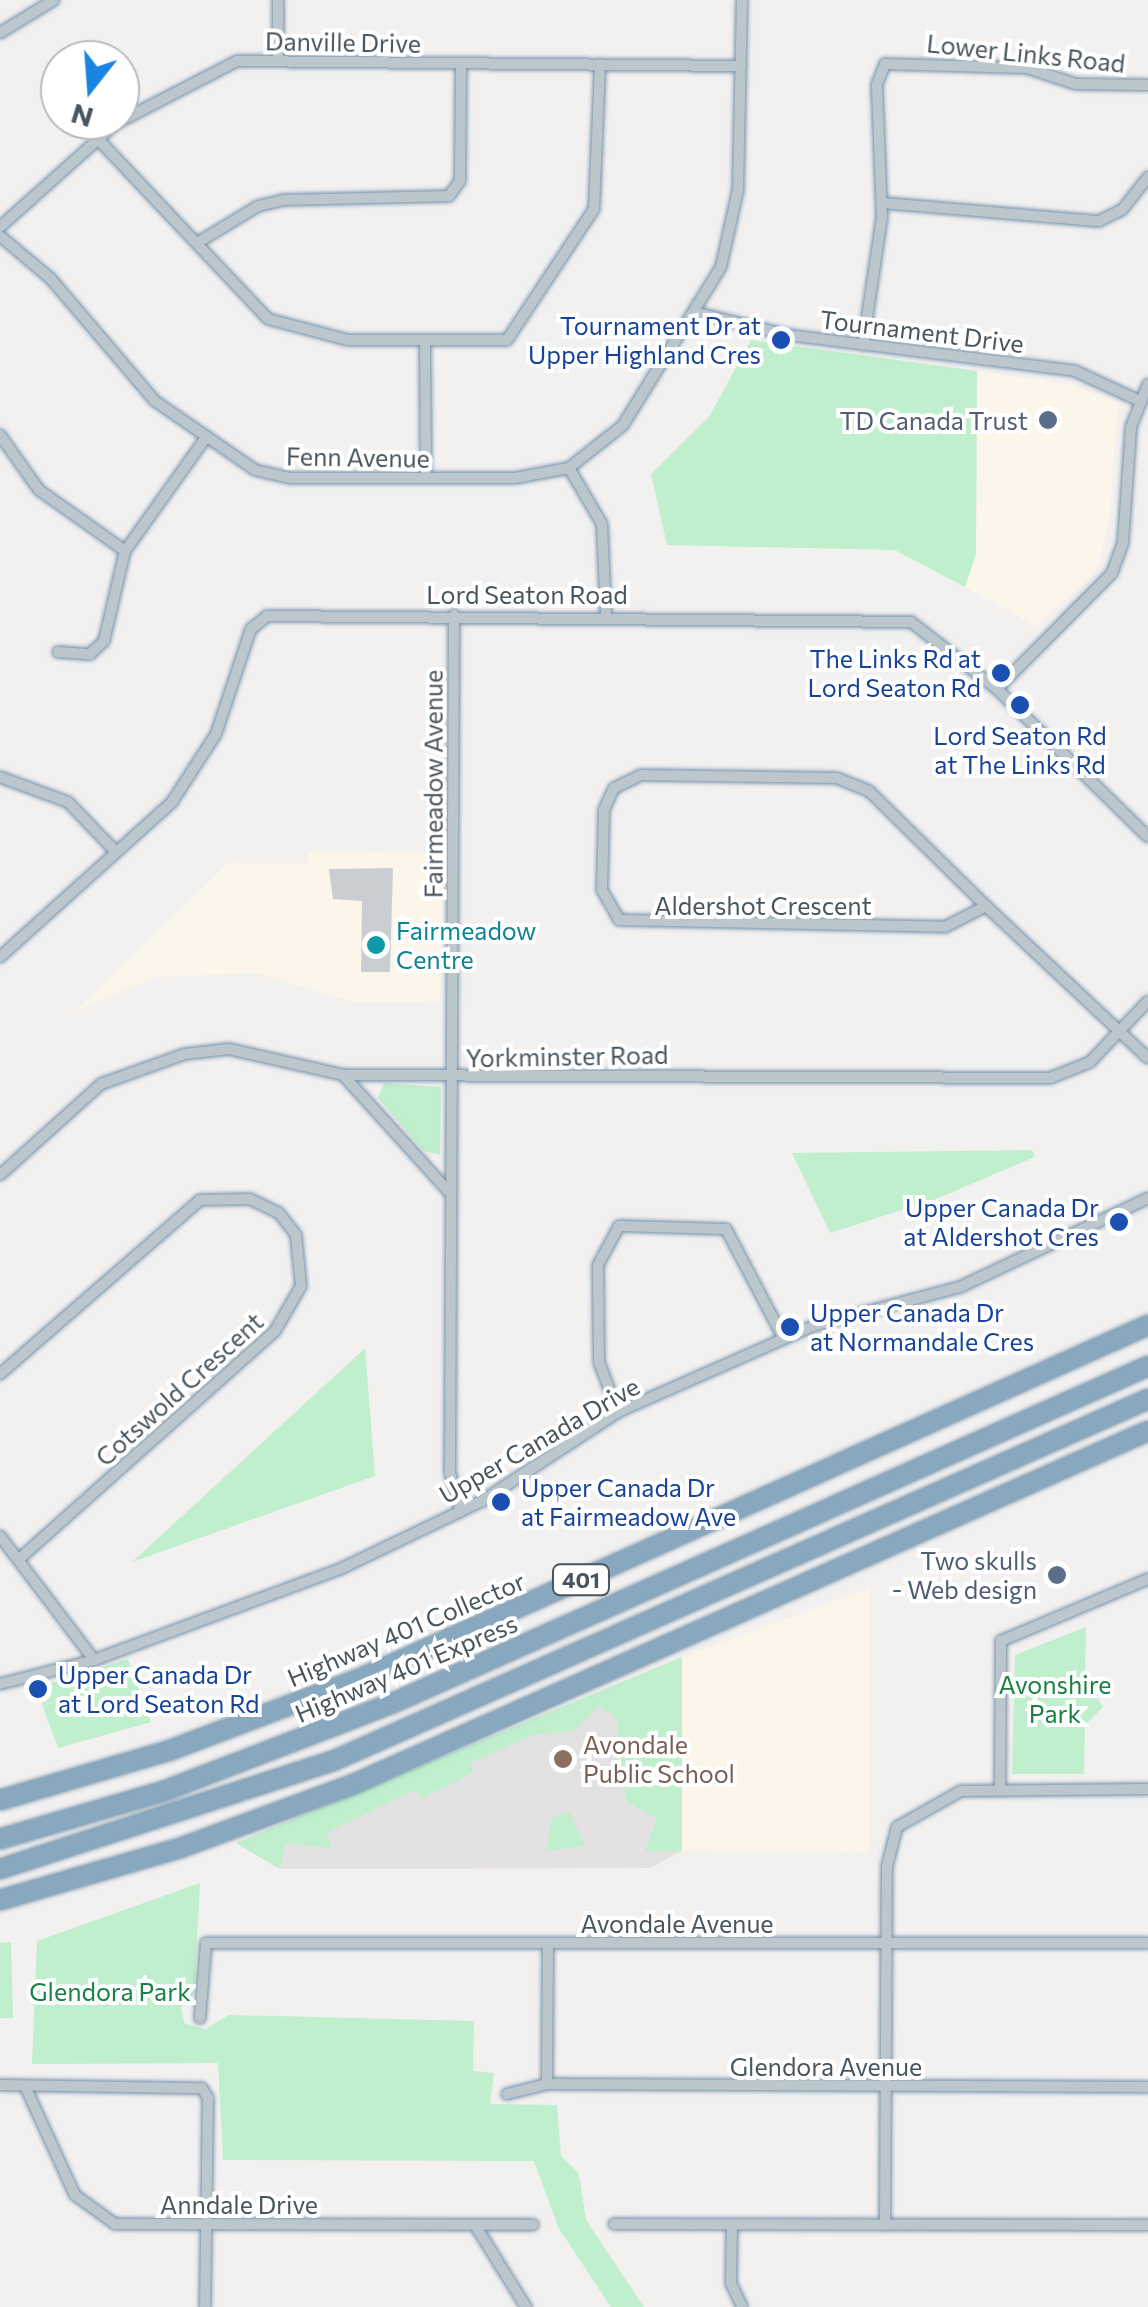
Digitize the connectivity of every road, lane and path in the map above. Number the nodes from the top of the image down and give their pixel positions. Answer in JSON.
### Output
{"nodes":[{"id":1,"x":54,"y":0,"type":"edge"},
{"id":2,"x":278,"y":0,"type":"edge"},
{"id":3,"x":742,"y":0,"type":"edge"},
{"id":4,"x":0,"y":34,"type":"edge"},
{"id":5,"x":278,"y":60,"type":"junction"},
{"id":6,"x":461,"y":64,"type":"junction"},
{"id":7,"x":600,"y":64,"type":"junction"},
{"id":8,"x":742,"y":66,"type":"junction"},
{"id":9,"x":1148,"y":85,"type":"edge"},
{"id":10,"x":140,"y":111,"type":"edge"},
{"id":11,"x":93,"y":140,"type":"edge"},
{"id":12,"x":99,"y":140,"type":"edge"},
{"id":13,"x":1148,"y":177,"type":"edge"},
{"id":14,"x":883,"y":203,"type":"junction"},
{"id":15,"x":0,"y":227,"type":"edge"},
{"id":16,"x":0,"y":236,"type":"edge"},
{"id":17,"x":196,"y":244,"type":"junction"},
{"id":18,"x":698,"y":313,"type":"junction"},
{"id":19,"x":426,"y":341,"type":"junction"},
{"id":20,"x":863,"y":345,"type":"junction"},
{"id":21,"x":1148,"y":384,"type":"edge"},
{"id":22,"x":1138,"y":400,"type":"junction"},
{"id":23,"x":0,"y":435,"type":"edge"},
{"id":24,"x":204,"y":438,"type":"junction"},
{"id":25,"x":568,"y":468,"type":"junction"},
{"id":26,"x":426,"y":478,"type":"junction"},
{"id":27,"x":125,"y":551,"type":"junction"},
{"id":28,"x":606,"y":614,"type":"junction"},
{"id":29,"x":454,"y":615,"type":"junction"},
{"id":30,"x":58,"y":652,"type":"dead end"},
{"id":31,"x":997,"y":690,"type":"junction"},
{"id":32,"x":0,"y":776,"type":"edge"},
{"id":33,"x":1148,"y":836,"type":"edge"},
{"id":34,"x":115,"y":851,"type":"junction"},
{"id":35,"x":986,"y":906,"type":"junction"},
{"id":36,"x":0,"y":957,"type":"edge"},
{"id":37,"x":1148,"y":1000,"type":"edge"},
{"id":38,"x":1120,"y":1032,"type":"junction"},
{"id":39,"x":1148,"y":1058,"type":"edge"},
{"id":40,"x":343,"y":1075,"type":"junction"},
{"id":41,"x":451,"y":1077,"type":"junction"},
{"id":42,"x":0,"y":1175,"type":"edge"},
{"id":43,"x":450,"y":1194,"type":"junction"},
{"id":44,"x":1148,"y":1198,"type":"edge"},
{"id":45,"x":1148,"y":1325,"type":"edge"},
{"id":46,"x":783,"y":1337,"type":"junction"},
{"id":47,"x":1148,"y":1366,"type":"edge"},
{"id":48,"x":0,"y":1374,"type":"edge"},
{"id":49,"x":1148,"y":1399,"type":"edge"},
{"id":50,"x":618,"y":1412,"type":"junction"},
{"id":51,"x":1148,"y":1431,"type":"edge"},
{"id":52,"x":1148,"y":1445,"type":"edge"},
{"id":53,"x":461,"y":1511,"type":"junction"},
{"id":54,"x":0,"y":1536,"type":"edge"},
{"id":55,"x":19,"y":1559,"type":"junction"},
{"id":56,"x":1148,"y":1579,"type":"edge"},
{"id":57,"x":799,"y":1587,"type":"junction"},
{"id":58,"x":94,"y":1660,"type":"junction"},
{"id":59,"x":0,"y":1684,"type":"edge"},
{"id":60,"x":1000,"y":1787,"type":"junction"},
{"id":61,"x":1148,"y":1789,"type":"edge"},
{"id":62,"x":0,"y":1800,"type":"edge"},
{"id":63,"x":0,"y":1839,"type":"edge"},
{"id":64,"x":0,"y":1869,"type":"edge"},
{"id":65,"x":0,"y":1900,"type":"edge"},
{"id":66,"x":548,"y":1942,"type":"junction"},
{"id":67,"x":1148,"y":1943,"type":"edge"},
{"id":68,"x":887,"y":1944,"type":"junction"},
{"id":69,"x":200,"y":2018,"type":"dead end"},
{"id":70,"x":547,"y":2084,"type":"junction"},
{"id":71,"x":0,"y":2085,"type":"edge"},
{"id":72,"x":25,"y":2086,"type":"junction"},
{"id":73,"x":887,"y":2087,"type":"junction"},
{"id":74,"x":1148,"y":2087,"type":"edge"},
{"id":75,"x":507,"y":2094,"type":"dead end"},
{"id":76,"x":205,"y":2224,"type":"junction"},
{"id":77,"x":614,"y":2224,"type":"dead end"},
{"id":78,"x":732,"y":2224,"type":"junction"},
{"id":79,"x":475,"y":2225,"type":"junction"},
{"id":80,"x":533,"y":2225,"type":"dead end"},
{"id":81,"x":885,"y":2225,"type":"junction"},
{"id":82,"x":1148,"y":2225,"type":"edge"},
{"id":83,"x":204,"y":2307,"type":"edge"},
{"id":84,"x":526,"y":2307,"type":"edge"},
{"id":85,"x":742,"y":2307,"type":"edge"}],
"edges":[{"from":1,"to":4,"type":"street"},
{"from":2,"to":5,"type":"street"},
{"from":3,"to":8,"type":"street"},
{"from":5,"to":6,"type":"street","name":"Danville Drive"},
{"from":5,"to":10,"type":"street","name":"Danville Drive"},
{"from":6,"to":7,"type":"street","name":"Danville Drive"},
{"from":6,"to":17,"type":"street"},
{"from":7,"to":8,"type":"street","name":"Danville Drive"},
{"from":7,"to":19,"type":"street"},
{"from":8,"to":18,"type":"street"},
{"from":9,"to":14,"type":"street","name":"Lower Links Road"},
{"from":11,"to":15,"type":"street","name":"Danville Drive"},
{"from":12,"to":17,"type":"street"},
{"from":13,"to":14,"type":"street"},
{"from":14,"to":20,"type":"street","name":"Lower Links Road"},
{"from":16,"to":24,"type":"street","name":"Fenn Avenue"},
{"from":17,"to":19,"type":"street"},
{"from":18,"to":20,"type":"street","name":"Tournament Drive"},
{"from":18,"to":25,"type":"street"},
{"from":19,"to":26,"type":"street"},
{"from":20,"to":22,"type":"street","name":"Tournament Drive"},
{"from":21,"to":22,"type":"street"},
{"from":22,"to":31,"type":"street"},
{"from":23,"to":27,"type":"street"},
{"from":24,"to":26,"type":"street","name":"Fenn Avenue"},
{"from":24,"to":27,"type":"street"},
{"from":25,"to":26,"type":"street","name":"Fenn Avenue"},
{"from":25,"to":28,"type":"street"},
{"from":27,"to":30,"type":"street"},
{"from":28,"to":29,"type":"street","name":"Lord Seaton Road"},
{"from":28,"to":31,"type":"street","name":"Lord Seaton Road"},
{"from":29,"to":34,"type":"street","name":"Lord Seaton Road"},
{"from":29,"to":41,"type":"street","name":"Fairmeadow Avenue"},
{"from":31,"to":33,"type":"street","name":"Lord Seaton Road"},
{"from":32,"to":34,"type":"street"},
{"from":34,"to":36,"type":"street","name":"Lord Seaton Road"},
{"from":35,"to":35,"type":"street","name":"Aldershot Crescent"},
{"from":35,"to":38,"type":"street","name":"Aldershot Crescent"},
{"from":37,"to":38,"type":"street","name":"Yorkminster Road"},
{"from":38,"to":39,"type":"street","name":"Aldershot Crescent"},
{"from":38,"to":41,"type":"street","name":"Yorkminster Road"},
{"from":40,"to":41,"type":"street","name":"Yorkminster Road"},
{"from":40,"to":42,"type":"street","name":"Yorkminster Road"},
{"from":40,"to":43,"type":"street"},
{"from":41,"to":43,"type":"street","name":"Fairmeadow Avenue"},
{"from":43,"to":53,"type":"street","name":"Fairmeadow Avenue"},
{"from":44,"to":46,"type":"street","name":"Upper Canada Drive"},
{"from":45,"to":62,"type":"highway","name":"Highway 401 Collector","number":"401"},
{"from":46,"to":50,"type":"street","name":"Upper Canada Drive"},
{"from":46,"to":50,"type":"street"},
{"from":47,"to":63,"type":"highway","name":"Highway 401 Express","number":"401"},
{"from":48,"to":55,"type":"street","name":"Cotswold Crescent"},
{"from":49,"to":64,"type":"highway"},
{"from":50,"to":53,"type":"street","name":"Upper Canada Drive"},
{"from":51,"to":57,"type":"highway"},
{"from":52,"to":57,"type":"highway"},
{"from":53,"to":58,"type":"street","name":"Upper Canada Drive"},
{"from":54,"to":55,"type":"street"},
{"from":55,"to":58,"type":"street"},
{"from":56,"to":60,"type":"street"},
{"from":57,"to":65,"type":"highway"},
{"from":58,"to":59,"type":"street","name":"Upper Canada Drive"},
{"from":60,"to":61,"type":"street"},
{"from":60,"to":68,"type":"street"},
{"from":66,"to":68,"type":"street","name":"Avondale Avenue"},
{"from":66,"to":69,"type":"street","name":"Avondale Avenue"},
{"from":66,"to":70,"type":"street"},
{"from":67,"to":68,"type":"street","name":"Avondale Avenue"},
{"from":68,"to":73,"type":"street"},
{"from":70,"to":73,"type":"street","name":"Glendora Avenue"},
{"from":70,"to":75,"type":"street","name":"Glendora Avenue"},
{"from":71,"to":72,"type":"street"},
{"from":72,"to":76,"type":"street","name":"Anndale Drive"},
{"from":72,"to":76,"type":"street"},
{"from":73,"to":74,"type":"street","name":"Glendora Avenue"},
{"from":73,"to":81,"type":"street"},
{"from":76,"to":79,"type":"street","name":"Anndale Drive"},
{"from":76,"to":83,"type":"street"},
{"from":77,"to":78,"type":"street"},
{"from":78,"to":81,"type":"street"},
{"from":78,"to":85,"type":"street"},
{"from":79,"to":80,"type":"street","name":"Anndale Drive"},
{"from":79,"to":84,"type":"street"},
{"from":81,"to":82,"type":"street"}]}
